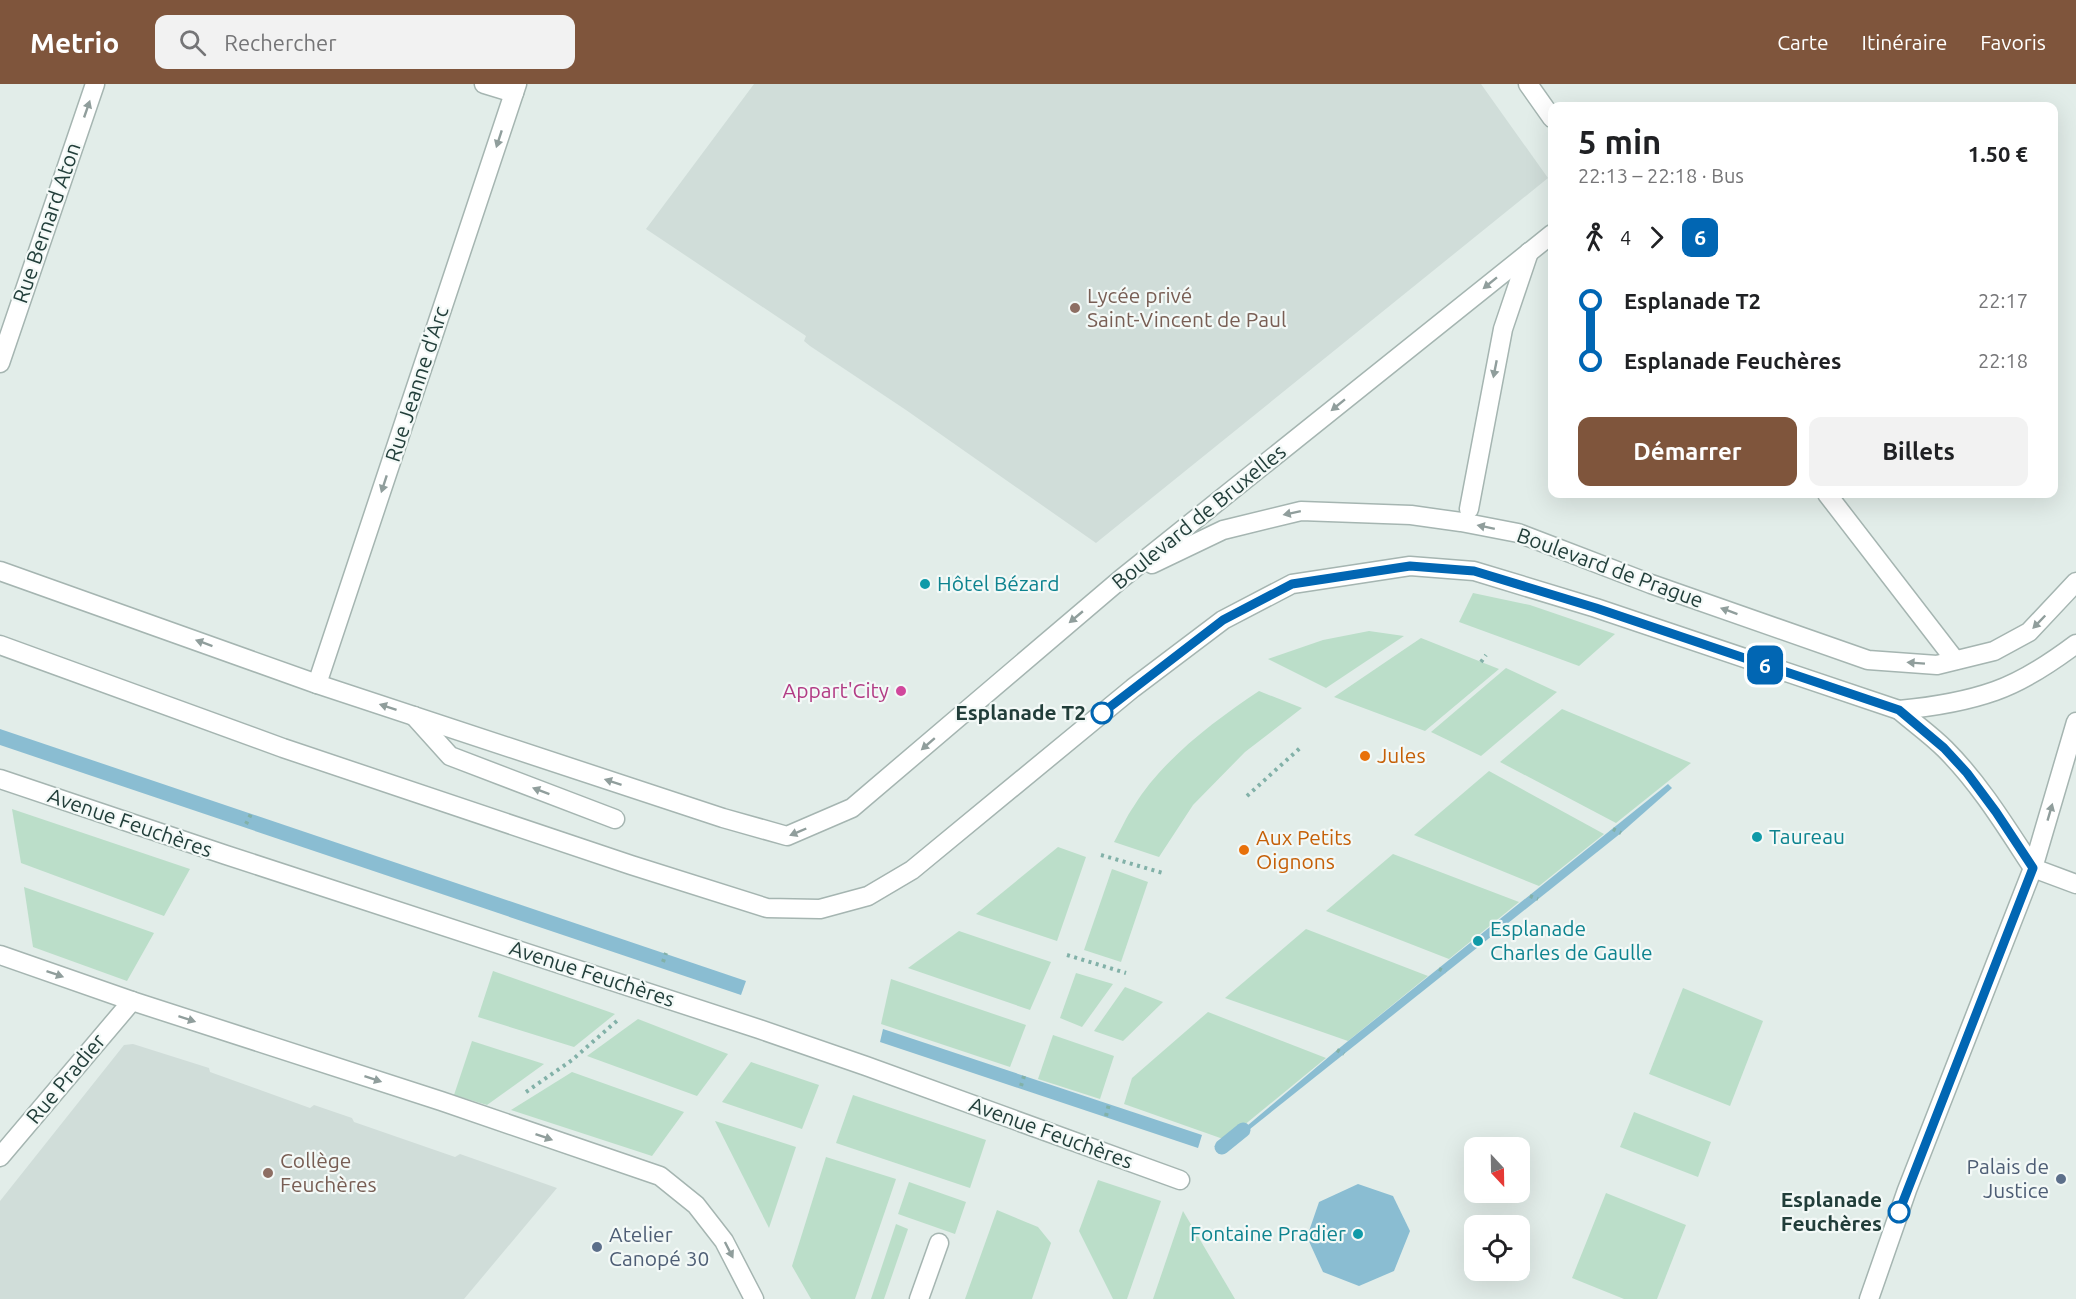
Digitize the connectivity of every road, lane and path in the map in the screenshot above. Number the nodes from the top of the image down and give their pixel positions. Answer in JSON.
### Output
{"nodes":[{"id":1,"x":95,"y":84,"type":"edge"},
{"id":2,"x":484,"y":84,"type":"edge"},
{"id":3,"x":1528,"y":84,"type":"edge"},
{"id":4,"x":516,"y":89,"type":"edge"},
{"id":5,"x":1548,"y":112,"type":"edge"},
{"id":6,"x":1548,"y":237,"type":"edge"},
{"id":7,"x":1529,"y":252,"type":"junction"},
{"id":8,"x":0,"y":363,"type":"edge"},
{"id":9,"x":1830,"y":498,"type":"edge"},
{"id":10,"x":1469,"y":509,"type":"dead end"},
{"id":11,"x":0,"y":571,"type":"edge"},
{"id":12,"x":1121,"y":579,"type":"junction"},
{"id":13,"x":2076,"y":582,"type":"edge"},
{"id":14,"x":2076,"y":644,"type":"edge"},
{"id":15,"x":0,"y":645,"type":"edge"},
{"id":16,"x":1486,"y":655,"type":"dead end"},
{"id":17,"x":1955,"y":660,"type":"junction"},
{"id":18,"x":1481,"y":662,"type":"dead end"},
{"id":19,"x":317,"y":684,"type":"junction"},
{"id":20,"x":1899,"y":710,"type":"junction"},
{"id":21,"x":414,"y":716,"type":"junction"},
{"id":22,"x":2076,"y":722,"type":"edge"},
{"id":23,"x":1300,"y":748,"type":"dead end"},
{"id":24,"x":0,"y":779,"type":"edge"},
{"id":25,"x":1247,"y":796,"type":"dead end"},
{"id":26,"x":251,"y":814,"type":"dead end"},
{"id":27,"x":615,"y":819,"type":"dead end"},
{"id":28,"x":243,"y":828,"type":"dead end"},
{"id":29,"x":1613,"y":829,"type":"dead end"},
{"id":30,"x":1621,"y":833,"type":"dead end"},
{"id":31,"x":1101,"y":855,"type":"dead end"},
{"id":32,"x":2033,"y":868,"type":"junction"},
{"id":33,"x":1163,"y":873,"type":"dead end"},
{"id":34,"x":2076,"y":884,"type":"edge"},
{"id":35,"x":1530,"y":896,"type":"dead end"},
{"id":36,"x":1538,"y":899,"type":"dead end"},
{"id":37,"x":0,"y":955,"type":"edge"},
{"id":38,"x":1067,"y":955,"type":"dead end"},
{"id":39,"x":1439,"y":969,"type":"dead end"},
{"id":40,"x":1446,"y":972,"type":"dead end"},
{"id":41,"x":1126,"y":973,"type":"dead end"},
{"id":42,"x":649,"y":993,"type":"junction"},
{"id":43,"x":132,"y":1001,"type":"junction"},
{"id":44,"x":1337,"y":1050,"type":"dead end"},
{"id":45,"x":1344,"y":1054,"type":"dead end"},
{"id":46,"x":1109,"y":1104,"type":"dead end"},
{"id":47,"x":1106,"y":1117,"type":"dead end"},
{"id":48,"x":489,"y":1119,"type":"junction"},
{"id":49,"x":0,"y":1157,"type":"edge"},
{"id":50,"x":1180,"y":1180,"type":"dead end"},
{"id":51,"x":939,"y":1243,"type":"dead end"},
{"id":52,"x":754,"y":1299,"type":"edge"},
{"id":53,"x":920,"y":1299,"type":"edge"},
{"id":54,"x":1869,"y":1299,"type":"edge"}],
"edges":[{"from":8,"to":1,"type":"street","name":"Rue Bernard Aton","one_way":true},
{"from":2,"to":4,"type":"street"},
{"from":3,"to":5,"type":"street"},
{"from":4,"to":19,"type":"street","name":"Rue Jeanne d'Arc","one_way":true},
{"from":6,"to":7,"type":"street","name":"Boulevard de Bruxelles"},
{"from":7,"to":10,"type":"street","one_way":true},
{"from":7,"to":12,"type":"street","name":"Boulevard de Bruxelles","one_way":true},
{"from":9,"to":17,"type":"street"},
{"from":19,"to":11,"type":"street","one_way":true},
{"from":17,"to":12,"type":"street","name":"Boulevard de Prague","one_way":true},
{"from":12,"to":21,"type":"street","name":"Boulevard de Bruxelles","one_way":true},
{"from":13,"to":17,"type":"street","name":"Boulevard de Prague","one_way":true},
{"from":14,"to":20,"type":"street"},
{"from":15,"to":20,"type":"street"},
{"from":16,"to":18,"type":"path"},
{"from":21,"to":19,"type":"street","one_way":true},
{"from":20,"to":32,"type":"street"},
{"from":27,"to":21,"type":"street","one_way":true},
{"from":32,"to":22,"type":"street","one_way":true},
{"from":23,"to":25,"type":"path"},
{"from":24,"to":42,"type":"street","name":"Avenue Feuchères"},
{"from":26,"to":28,"type":"path"},
{"from":29,"to":30,"type":"path"},
{"from":31,"to":33,"type":"path"},
{"from":32,"to":34,"type":"street"},
{"from":32,"to":54,"type":"street"},
{"from":35,"to":36,"type":"path"},
{"from":37,"to":43,"type":"street","one_way":true},
{"from":38,"to":41,"type":"path"},
{"from":39,"to":40,"type":"path"},
{"from":42,"to":48,"type":"path"},
{"from":42,"to":50,"type":"street","name":"Avenue Feuchères"},
{"from":43,"to":48,"type":"street","one_way":true},
{"from":43,"to":49,"type":"street","name":"Rue Pradier"},
{"from":44,"to":45,"type":"path"},
{"from":46,"to":47,"type":"path"},
{"from":48,"to":52,"type":"street","one_way":true},
{"from":51,"to":53,"type":"street"}]}
